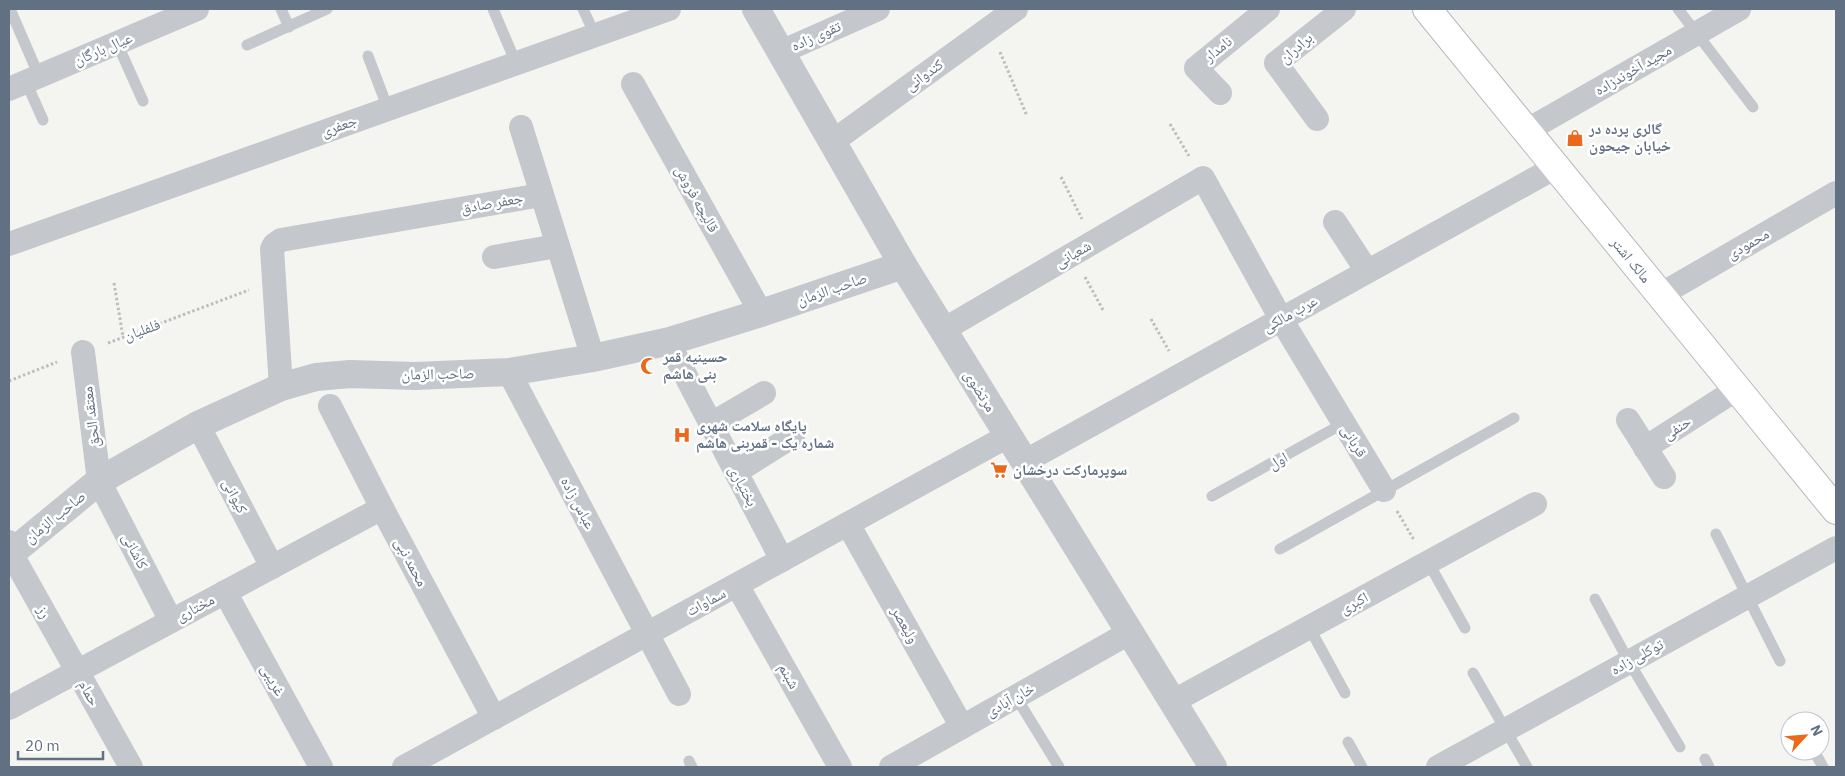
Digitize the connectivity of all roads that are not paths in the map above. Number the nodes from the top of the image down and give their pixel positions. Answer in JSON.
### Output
{"nodes":[{"id":1,"x":10,"y":9,"type":"edge"},
{"id":2,"x":281,"y":9,"type":"edge"},
{"id":3,"x":327,"y":9,"type":"edge"},
{"id":4,"x":493,"y":9,"type":"edge"},
{"id":5,"x":583,"y":9,"type":"edge"},
{"id":6,"x":669,"y":9,"type":"edge"},
{"id":7,"x":756,"y":9,"type":"edge"},
{"id":8,"x":878,"y":9,"type":"edge"},
{"id":9,"x":1016,"y":9,"type":"edge"},
{"id":10,"x":1268,"y":9,"type":"edge"},
{"id":11,"x":1344,"y":9,"type":"edge"},
{"id":12,"x":1427,"y":9,"type":"edge"},
{"id":13,"x":1678,"y":9,"type":"edge"},
{"id":14,"x":1739,"y":9,"type":"edge"},
{"id":15,"x":189,"y":10,"type":"edge"},
{"id":16,"x":289,"y":27,"type":"junction"},
{"id":17,"x":1696,"y":33,"type":"junction"},
{"id":18,"x":595,"y":35,"type":"junction"},
{"id":19,"x":117,"y":43,"type":"junction"},
{"id":20,"x":248,"y":44,"type":"dead end"},
{"id":21,"x":781,"y":52,"type":"junction"},
{"id":22,"x":368,"y":56,"type":"dead end"},
{"id":23,"x":516,"y":63,"type":"junction"},
{"id":24,"x":24,"y":82,"type":"edge"},
{"id":25,"x":633,"y":84,"type":"dead end"},
{"id":26,"x":1220,"y":93,"type":"dead end"},
{"id":27,"x":143,"y":101,"type":"dead end"},
{"id":28,"x":1753,"y":107,"type":"dead end"},
{"id":29,"x":388,"y":109,"type":"junction"},
{"id":30,"x":1317,"y":119,"type":"dead end"},
{"id":31,"x":43,"y":120,"type":"dead end"},
{"id":32,"x":521,"y":127,"type":"dead end"},
{"id":33,"x":1526,"y":131,"type":"junction"},
{"id":34,"x":832,"y":142,"type":"junction"},
{"id":35,"x":1556,"y":167,"type":"junction"},
{"id":36,"x":1203,"y":178,"type":"joint"},
{"id":37,"x":541,"y":195,"type":"junction"},
{"id":38,"x":1835,"y":195,"type":"edge"},
{"id":39,"x":1335,"y":222,"type":"dead end"},
{"id":40,"x":9,"y":244,"type":"edge"},
{"id":41,"x":557,"y":246,"type":"junction"},
{"id":42,"x":494,"y":257,"type":"dead end"},
{"id":43,"x":903,"y":266,"type":"junction"},
{"id":44,"x":1367,"y":271,"type":"junction"},
{"id":45,"x":1660,"y":295,"type":"junction"},
{"id":46,"x":761,"y":313,"type":"junction"},
{"id":47,"x":1281,"y":319,"type":"junction"},
{"id":48,"x":943,"y":330,"type":"junction"},
{"id":49,"x":83,"y":352,"type":"road end"},
{"id":50,"x":594,"y":358,"type":"junction"},
{"id":51,"x":677,"y":359,"type":"dead end"},
{"id":52,"x":509,"y":372,"type":"junction"},
{"id":53,"x":281,"y":387,"type":"junction"},
{"id":54,"x":1737,"y":389,"type":"junction"},
{"id":55,"x":764,"y":393,"type":"dead end"},
{"id":56,"x":330,"y":406,"type":"dead end"},
{"id":57,"x":1514,"y":418,"type":"dead end"},
{"id":58,"x":1628,"y":420,"type":"dead end"},
{"id":59,"x":1344,"y":423,"type":"junction"},
{"id":60,"x":711,"y":424,"type":"junction"},
{"id":61,"x":198,"y":425,"type":"junction"},
{"id":62,"x":793,"y":436,"type":"dead end"},
{"id":63,"x":1008,"y":436,"type":"junction"},
{"id":64,"x":1645,"y":448,"type":"junction"},
{"id":65,"x":1024,"y":462,"type":"junction"},
{"id":66,"x":736,"y":472,"type":"junction"},
{"id":67,"x":1664,"y":477,"type":"dead end"},
{"id":68,"x":99,"y":481,"type":"junction"},
{"id":69,"x":1384,"y":490,"type":"junction"},
{"id":70,"x":1212,"y":496,"type":"dead end"},
{"id":71,"x":1535,"y":504,"type":"dead end"},
{"id":72,"x":382,"y":508,"type":"junction"},
{"id":73,"x":1836,"y":510,"type":"edge"},
{"id":74,"x":848,"y":524,"type":"junction"},
{"id":75,"x":1716,"y":534,"type":"dead end"},
{"id":76,"x":1836,"y":548,"type":"edge"},
{"id":77,"x":1280,"y":549,"type":"dead end"},
{"id":78,"x":10,"y":550,"type":"edge"},
{"id":79,"x":782,"y":560,"type":"junction"},
{"id":80,"x":1428,"y":562,"type":"junction"},
{"id":81,"x":272,"y":567,"type":"junction"},
{"id":82,"x":737,"y":585,"type":"junction"},
{"id":83,"x":225,"y":592,"type":"junction"},
{"id":84,"x":1748,"y":596,"type":"junction"},
{"id":85,"x":1595,"y":599,"type":"dead end"},
{"id":86,"x":171,"y":621,"type":"junction"},
{"id":87,"x":1309,"y":627,"type":"junction"},
{"id":88,"x":1465,"y":628,"type":"dead end"},
{"id":89,"x":1129,"y":633,"type":"junction"},
{"id":90,"x":647,"y":634,"type":"junction"},
{"id":91,"x":1780,"y":661,"type":"dead end"},
{"id":92,"x":1629,"y":662,"type":"junction"},
{"id":93,"x":77,"y":671,"type":"junction"},
{"id":94,"x":1473,"y":673,"type":"dead end"},
{"id":95,"x":1345,"y":693,"type":"dead end"},
{"id":96,"x":679,"y":694,"type":"dead end"},
{"id":97,"x":1016,"y":697,"type":"junction"},
{"id":98,"x":1172,"y":702,"type":"junction"},
{"id":99,"x":9,"y":708,"type":"edge"},
{"id":100,"x":494,"y":718,"type":"junction"},
{"id":101,"x":962,"y":727,"type":"junction"},
{"id":102,"x":1506,"y":730,"type":"junction"},
{"id":103,"x":1348,"y":742,"type":"dead end"},
{"id":104,"x":1680,"y":747,"type":"dead end"},
{"id":105,"x":418,"y":764,"type":"edge"},
{"id":106,"x":131,"y":767,"type":"edge"},
{"id":107,"x":321,"y":767,"type":"edge"},
{"id":108,"x":840,"y":767,"type":"edge"},
{"id":109,"x":891,"y":767,"type":"edge"},
{"id":110,"x":1058,"y":767,"type":"edge"},
{"id":111,"x":1212,"y":767,"type":"edge"},
{"id":112,"x":1362,"y":767,"type":"edge"},
{"id":113,"x":1438,"y":767,"type":"edge"},
{"id":114,"x":1527,"y":767,"type":"edge"}],
"edges":[{"from":1,"to":24,"type":"lane"},
{"from":2,"to":16,"type":"lane"},
{"from":3,"to":16,"type":"lane"},
{"from":4,"to":23,"type":"lane"},
{"from":5,"to":18,"type":"lane"},
{"from":6,"to":18,"type":"street","name":"جعفری"},
{"from":7,"to":21,"type":"street","name":"مرتضوی"},
{"from":8,"to":21,"type":"street","name":"تقوی زاده"},
{"from":9,"to":34,"type":"street","name":"کندوانی"},
{"from":10,"to":26,"type":"street","name":"نامدار"},
{"from":11,"to":30,"type":"street","name":"برادران"},
{"from":12,"to":33,"type":"main road","name":"مالک اشتر"},
{"from":13,"to":17,"type":"lane"},
{"from":14,"to":17,"type":"street","name":"مجید آخوندزاده"},
{"from":15,"to":19,"type":"street","name":"عیال بارگان"},
{"from":16,"to":20,"type":"lane"},
{"from":17,"to":28,"type":"lane"},
{"from":17,"to":33,"type":"street","name":"مجید آخوندزاده"},
{"from":18,"to":23,"type":"street","name":"جعفری"},
{"from":19,"to":24,"type":"street","name":"عیال بارگان"},
{"from":19,"to":27,"type":"lane"},
{"from":21,"to":34,"type":"street","name":"مرتضوی"},
{"from":22,"to":29,"type":"lane"},
{"from":23,"to":29,"type":"street","name":"جعفری"},
{"from":24,"to":31,"type":"lane"},
{"from":25,"to":46,"type":"street","name":"قالیچه فروش"},
{"from":29,"to":40,"type":"street","name":"جعفری"},
{"from":32,"to":37,"type":"street"},
{"from":33,"to":35,"type":"main road","name":"مالک اشتر"},
{"from":34,"to":43,"type":"street","name":"مرتضوی"},
{"from":35,"to":44,"type":"street","name":"عرب مالکی"},
{"from":35,"to":45,"type":"main road","name":"مالک اشتر"},
{"from":36,"to":47,"type":"street","name":"قربانی"},
{"from":36,"to":48,"type":"street","name":"شعبانی"},
{"from":37,"to":41,"type":"street","name":"جعفر صادق"},
{"from":37,"to":53,"type":"street","name":"جعفر صادق"},
{"from":38,"to":45,"type":"street","name":"محمودی"},
{"from":39,"to":44,"type":"street"},
{"from":41,"to":42,"type":"street"},
{"from":41,"to":50,"type":"street","name":"جعفر صادق"},
{"from":43,"to":46,"type":"street","name":"صاحب الزمان"},
{"from":43,"to":48,"type":"street","name":"مرتضوی"},
{"from":44,"to":47,"type":"street","name":"عرب مالکی"},
{"from":45,"to":54,"type":"main road","name":"مالک اشتر"},
{"from":46,"to":50,"type":"street","name":"صاحب الزمان"},
{"from":47,"to":59,"type":"street","name":"قربانی"},
{"from":47,"to":65,"type":"street","name":"عرب مالکی"},
{"from":48,"to":63,"type":"street","name":"مرتضوی"},
{"from":49,"to":68,"type":"street","name":"معتقد الحق"},
{"from":50,"to":52,"type":"street","name":"صاحب الزمان"},
{"from":51,"to":60,"type":"street","name":"بختیاری"},
{"from":52,"to":53,"type":"street","name":"صاحب الزمان"},
{"from":52,"to":90,"type":"street","name":"عباس زاده"},
{"from":53,"to":61,"type":"street","name":"صاحب الزمان"},
{"from":54,"to":64,"type":"street","name":"حنفی"},
{"from":54,"to":73,"type":"main road","name":"مالک اشتر"},
{"from":55,"to":60,"type":"street"},
{"from":56,"to":72,"type":"street","name":"محمد نبی"},
{"from":57,"to":69,"type":"lane"},
{"from":58,"to":64,"type":"street"},
{"from":59,"to":69,"type":"street","name":"قربانی"},
{"from":59,"to":70,"type":"lane","name":"اول"},
{"from":60,"to":66,"type":"street","name":"بختیاری"},
{"from":61,"to":68,"type":"street","name":"صاحب الزمان"},
{"from":61,"to":81,"type":"street","name":"کیوانی"},
{"from":62,"to":66,"type":"street"},
{"from":63,"to":65,"type":"street","name":"مرتضوی"},
{"from":63,"to":74,"type":"street","name":"سماوات"},
{"from":64,"to":67,"type":"street","name":"حنفی"},
{"from":65,"to":89,"type":"street","name":"مرتضوی"},
{"from":66,"to":79,"type":"street","name":"بختیاری"},
{"from":68,"to":78,"type":"street","name":"صاحب الزمان"},
{"from":68,"to":86,"type":"street","name":"کاشانی"},
{"from":69,"to":77,"type":"lane"},
{"from":71,"to":80,"type":"street","name":"اکبری"},
{"from":72,"to":81,"type":"street","name":"مختاری"},
{"from":72,"to":100,"type":"street","name":"محمد نبی"},
{"from":74,"to":79,"type":"street","name":"سماوات"},
{"from":74,"to":101,"type":"street","name":"ولیعصر"},
{"from":75,"to":84,"type":"lane"},
{"from":76,"to":84,"type":"street","name":"توکلی زاده"},
{"from":78,"to":93,"type":"street","name":"رز"},
{"from":79,"to":82,"type":"street","name":"سماوات"},
{"from":80,"to":87,"type":"street","name":"اکبری"},
{"from":80,"to":88,"type":"lane"},
{"from":81,"to":83,"type":"street","name":"مختاری"},
{"from":82,"to":90,"type":"street","name":"سماوات"},
{"from":82,"to":108,"type":"street","name":"شبنم"},
{"from":83,"to":86,"type":"street","name":"مختاری"},
{"from":83,"to":107,"type":"street","name":"غریبی"},
{"from":84,"to":91,"type":"lane"},
{"from":84,"to":92,"type":"street","name":"توکلی زاده"},
{"from":85,"to":92,"type":"lane"},
{"from":86,"to":93,"type":"street","name":"مختاری"},
{"from":87,"to":95,"type":"lane"},
{"from":87,"to":98,"type":"street","name":"اکبری"},
{"from":89,"to":97,"type":"street","name":"خان آبادی"},
{"from":89,"to":98,"type":"street","name":"مرتضوی"},
{"from":90,"to":96,"type":"street","name":"عباس زاده"},
{"from":90,"to":100,"type":"street","name":"سماوات"},
{"from":92,"to":102,"type":"street","name":"توکلی زاده"},
{"from":92,"to":104,"type":"lane"},
{"from":93,"to":99,"type":"street","name":"مختاری"},
{"from":93,"to":106,"type":"street","name":"حمام"},
{"from":94,"to":102,"type":"lane"},
{"from":97,"to":101,"type":"street","name":"خان آبادی"},
{"from":97,"to":110,"type":"lane"},
{"from":98,"to":111,"type":"street","name":"مرتضوی"},
{"from":100,"to":105,"type":"street","name":"سماوات"},
{"from":101,"to":109,"type":"street","name":"خان آبادی"},
{"from":102,"to":113,"type":"street","name":"توکلی زاده"},
{"from":102,"to":114,"type":"lane"},
{"from":103,"to":112,"type":"lane"}]}
